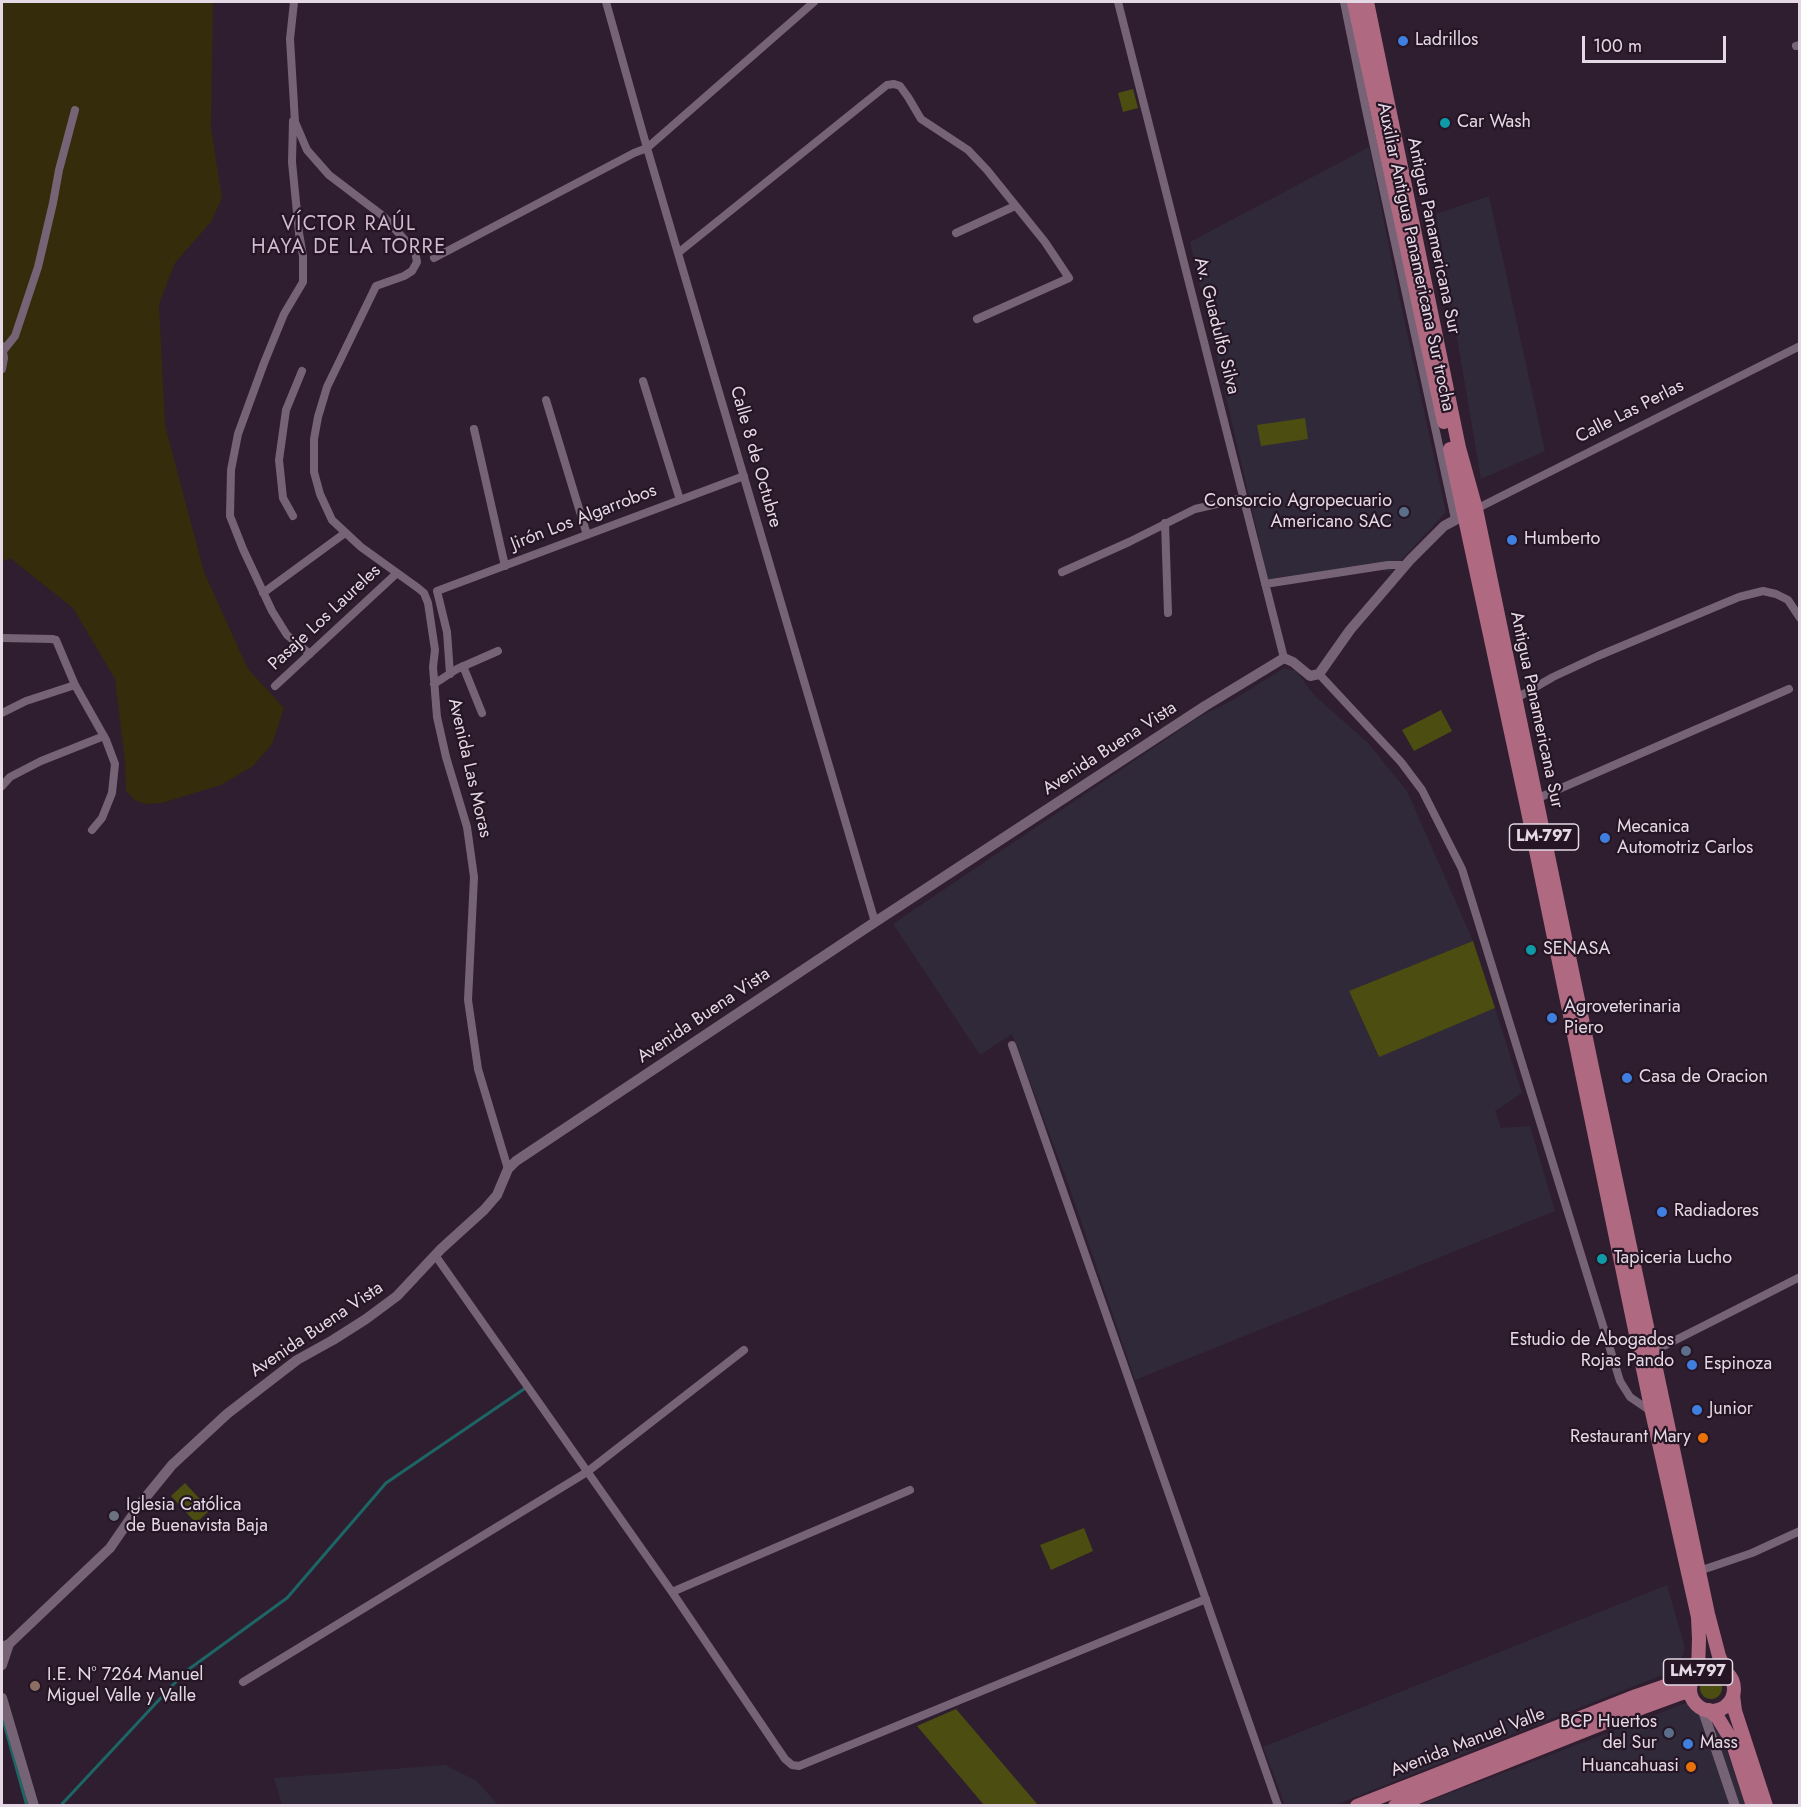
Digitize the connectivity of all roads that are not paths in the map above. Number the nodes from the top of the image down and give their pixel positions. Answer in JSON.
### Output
{"nodes":[{"id":1,"x":294,"y":2,"type":"edge"},
{"id":2,"x":606,"y":2,"type":"edge"},
{"id":3,"x":814,"y":2,"type":"edge"},
{"id":4,"x":1118,"y":2,"type":"edge"},
{"id":5,"x":1344,"y":2,"type":"edge"},
{"id":6,"x":1354,"y":2,"type":"edge"},
{"id":7,"x":1367,"y":2,"type":"edge"},
{"id":8,"x":294,"y":109,"type":"junction"},
{"id":9,"x":75,"y":110,"type":"dead end"},
{"id":10,"x":647,"y":148,"type":"junction"},
{"id":11,"x":1015,"y":206,"type":"junction"},
{"id":12,"x":956,"y":233,"type":"dead end"},
{"id":13,"x":678,"y":253,"type":"junction"},
{"id":14,"x":434,"y":258,"type":"dead end"},
{"id":15,"x":1421,"y":287,"type":"junction"},
{"id":16,"x":977,"y":319,"type":"dead end"},
{"id":17,"x":1800,"y":346,"type":"edge"},
{"id":18,"x":2,"y":349,"type":"edge"},
{"id":19,"x":2,"y":369,"type":"edge"},
{"id":20,"x":302,"y":371,"type":"dead end"},
{"id":21,"x":643,"y":381,"type":"dead end"},
{"id":22,"x":546,"y":400,"type":"dead end"},
{"id":23,"x":474,"y":429,"type":"dead end"},
{"id":24,"x":744,"y":476,"type":"junction"},
{"id":25,"x":1243,"y":498,"type":"junction"},
{"id":26,"x":680,"y":500,"type":"junction"},
{"id":27,"x":1465,"y":514,"type":"junction"},
{"id":28,"x":294,"y":516,"type":"dead end"},
{"id":29,"x":1165,"y":523,"type":"junction"},
{"id":30,"x":345,"y":533,"type":"junction"},
{"id":31,"x":587,"y":535,"type":"junction"},
{"id":32,"x":1406,"y":565,"type":"junction"},
{"id":33,"x":505,"y":566,"type":"junction"},
{"id":34,"x":1062,"y":572,"type":"dead end"},
{"id":35,"x":397,"y":573,"type":"junction"},
{"id":36,"x":1265,"y":584,"type":"junction"},
{"id":37,"x":263,"y":593,"type":"junction"},
{"id":38,"x":1168,"y":613,"type":"dead end"},
{"id":39,"x":1800,"y":618,"type":"edge"},
{"id":40,"x":2,"y":638,"type":"edge"},
{"id":41,"x":498,"y":651,"type":"dead end"},
{"id":42,"x":310,"y":654,"type":"junction"},
{"id":43,"x":1284,"y":658,"type":"junction"},
{"id":44,"x":463,"y":666,"type":"junction"},
{"id":45,"x":450,"y":674,"type":"junction"},
{"id":46,"x":1319,"y":674,"type":"junction"},
{"id":47,"x":435,"y":684,"type":"junction"},
{"id":48,"x":75,"y":685,"type":"junction"},
{"id":49,"x":275,"y":687,"type":"dead end"},
{"id":50,"x":1789,"y":689,"type":"dead end"},
{"id":51,"x":1515,"y":699,"type":"junction"},
{"id":52,"x":2,"y":712,"type":"edge"},
{"id":53,"x":482,"y":713,"type":"dead end"},
{"id":54,"x":104,"y":736,"type":"junction"},
{"id":55,"x":2,"y":786,"type":"edge"},
{"id":56,"x":1536,"y":799,"type":"junction"},
{"id":57,"x":92,"y":830,"type":"dead end"},
{"id":58,"x":875,"y":922,"type":"junction"},
{"id":59,"x":1576,"y":1017,"type":"junction"},
{"id":60,"x":1012,"y":1045,"type":"dead end"},
{"id":61,"x":508,"y":1169,"type":"junction"},
{"id":62,"x":435,"y":1255,"type":"junction"},
{"id":63,"x":1800,"y":1277,"type":"edge"},
{"id":64,"x":744,"y":1350,"type":"dead end"},
{"id":65,"x":1652,"y":1352,"type":"junction"},
{"id":66,"x":1652,"y":1412,"type":"junction"},
{"id":67,"x":1665,"y":1441,"type":"junction"},
{"id":68,"x":587,"y":1472,"type":"junction"},
{"id":69,"x":910,"y":1490,"type":"dead end"},
{"id":70,"x":1800,"y":1531,"type":"edge"},
{"id":71,"x":1699,"y":1571,"type":"junction"},
{"id":72,"x":672,"y":1592,"type":"junction"},
{"id":73,"x":1206,"y":1599,"type":"junction"},
{"id":74,"x":5,"y":1646,"type":"edge"},
{"id":75,"x":2,"y":1665,"type":"edge"},
{"id":76,"x":1726,"y":1672,"type":"junction"},
{"id":77,"x":1696,"y":1674,"type":"junction"},
{"id":78,"x":243,"y":1682,"type":"dead end"},
{"id":79,"x":1690,"y":1692,"type":"junction"},
{"id":80,"x":1733,"y":1695,"type":"junction"},
{"id":81,"x":2,"y":1698,"type":"edge"},
{"id":82,"x":1705,"y":1709,"type":"junction"},
{"id":83,"x":34,"y":1806,"type":"edge"},
{"id":84,"x":1278,"y":1806,"type":"edge"},
{"id":85,"x":1358,"y":1806,"type":"edge"},
{"id":86,"x":1395,"y":1806,"type":"edge"},
{"id":87,"x":1735,"y":1806,"type":"edge"},
{"id":88,"x":1753,"y":1806,"type":"edge"},
{"id":89,"x":1766,"y":1806,"type":"edge"}],
"edges":[{"from":1,"to":8,"type":"street","name":"Avenida Las Moras"},
{"from":2,"to":10,"type":"street","name":"Calle 8 de Octubre"},
{"from":3,"to":10,"type":"street"},
{"from":4,"to":25,"type":"street","name":"Av. Guadulfo Silva"},
{"from":5,"to":27,"type":"street","name":"Auxiliar Antigua Panamericana Sur trocha"},
{"from":6,"to":15,"type":"main road","name":"Antigua Panamericana Sur","number":"LM-797"},
{"from":7,"to":15,"type":"main road","name":"Antigua Panamericana Sur","number":"LM-797"},
{"from":8,"to":30,"type":"street","name":"Avenida Las Moras"},
{"from":8,"to":37,"type":"street"},
{"from":9,"to":18,"type":"street"},
{"from":10,"to":13,"type":"street","name":"Calle 8 de Octubre"},
{"from":10,"to":14,"type":"street"},
{"from":11,"to":12,"type":"street"},
{"from":11,"to":13,"type":"street"},
{"from":11,"to":16,"type":"street"},
{"from":13,"to":24,"type":"street","name":"Calle 8 de Octubre"},
{"from":15,"to":27,"type":"main road","name":"Antigua Panamericana Sur","number":"LM-797"},
{"from":17,"to":27,"type":"street","name":"Calle Las Perlas"},
{"from":18,"to":19,"type":"street"},
{"from":20,"to":28,"type":"street"},
{"from":21,"to":26,"type":"street"},
{"from":22,"to":31,"type":"street"},
{"from":23,"to":33,"type":"street"},
{"from":24,"to":26,"type":"street","name":"Jirón Los Algarrobos"},
{"from":24,"to":58,"type":"street","name":"Calle 8 de Octubre"},
{"from":25,"to":29,"type":"street"},
{"from":25,"to":36,"type":"street","name":"Av. Guadulfo Silva"},
{"from":26,"to":31,"type":"street","name":"Jirón Los Algarrobos"},
{"from":27,"to":32,"type":"street"},
{"from":27,"to":51,"type":"main road","name":"Antigua Panamericana Sur","number":"LM-797"},
{"from":27,"to":59,"type":"main road","name":"Antigua Panamericana Sur","number":"LM-797"},
{"from":29,"to":34,"type":"street"},
{"from":29,"to":38,"type":"street"},
{"from":30,"to":35,"type":"street","name":"Avenida Las Moras"},
{"from":30,"to":37,"type":"street"},
{"from":31,"to":33,"type":"street","name":"Jirón Los Algarrobos"},
{"from":32,"to":36,"type":"street"},
{"from":32,"to":46,"type":"street"},
{"from":33,"to":45,"type":"street","name":"Jirón Los Algarrobos"},
{"from":35,"to":42,"type":"street","name":"Pasaje Los Laureles"},
{"from":35,"to":47,"type":"street","name":"Avenida Las Moras"},
{"from":36,"to":43,"type":"street","name":"Av. Guadulfo Silva"},
{"from":37,"to":42,"type":"street"},
{"from":39,"to":51,"type":"street"},
{"from":40,"to":48,"type":"street"},
{"from":41,"to":44,"type":"street"},
{"from":42,"to":49,"type":"street","name":"Pasaje Los Laureles"},
{"from":43,"to":46,"type":"street"},
{"from":43,"to":58,"type":"street","name":"Avenida Buena Vista"},
{"from":44,"to":45,"type":"street"},
{"from":44,"to":53,"type":"street"},
{"from":45,"to":47,"type":"street"},
{"from":46,"to":66,"type":"street"},
{"from":47,"to":61,"type":"street","name":"Avenida Las Moras"},
{"from":48,"to":52,"type":"street"},
{"from":48,"to":54,"type":"street"},
{"from":50,"to":56,"type":"street"},
{"from":51,"to":56,"type":"main road","name":"Antigua Panamericana Sur","number":"LM-797"},
{"from":54,"to":55,"type":"street"},
{"from":54,"to":57,"type":"street"},
{"from":56,"to":59,"type":"main road","name":"Antigua Panamericana Sur","number":"LM-797"},
{"from":58,"to":61,"type":"street","name":"Avenida Buena Vista"},
{"from":59,"to":65,"type":"main road","name":"Antigua Panamericana Sur","number":"LM-797"},
{"from":59,"to":66,"type":"main road","name":"Antigua Panamericana Sur","number":"LM-797"},
{"from":60,"to":73,"type":"street"},
{"from":61,"to":62,"type":"street","name":"Avenida Buena Vista"},
{"from":62,"to":68,"type":"street"},
{"from":62,"to":74,"type":"street","name":"Avenida Buena Vista"},
{"from":63,"to":65,"type":"street"},
{"from":64,"to":68,"type":"street"},
{"from":65,"to":67,"type":"main road","name":"Antigua Panamericana Sur","number":"LM-797"},
{"from":66,"to":67,"type":"main road","name":"Antigua Panamericana Sur","number":"LM-797"},
{"from":67,"to":71,"type":"main road","name":"Antigua Panamericana Sur","number":"LM-797"},
{"from":67,"to":77,"type":"main road","name":"Antigua Panamericana Sur","number":"LM-797"},
{"from":68,"to":72,"type":"street"},
{"from":68,"to":78,"type":"street"},
{"from":69,"to":72,"type":"street"},
{"from":70,"to":71,"type":"street"},
{"from":71,"to":76,"type":"main road","name":"Antigua Panamericana Sur","number":"LM-797"},
{"from":72,"to":73,"type":"street"},
{"from":73,"to":84,"type":"street"},
{"from":74,"to":75,"type":"street"},
{"from":76,"to":77,"type":"main road","number":"LM-797"},
{"from":76,"to":80,"type":"main road","number":"LM-797"},
{"from":77,"to":79,"type":"main road","number":"LM-797"},
{"from":77,"to":85,"type":"main road","name":"Avenida Manuel Valle","number":"LM-797"},
{"from":79,"to":82,"type":"main road","number":"LM-797"},
{"from":79,"to":86,"type":"main road","name":"Avenida Manuel Valle","number":"LM-797"},
{"from":80,"to":82,"type":"main road","number":"LM-797"},
{"from":80,"to":89,"type":"main road"},
{"from":81,"to":83,"type":"street"},
{"from":82,"to":87,"type":"street"},
{"from":82,"to":88,"type":"main road"}]}
